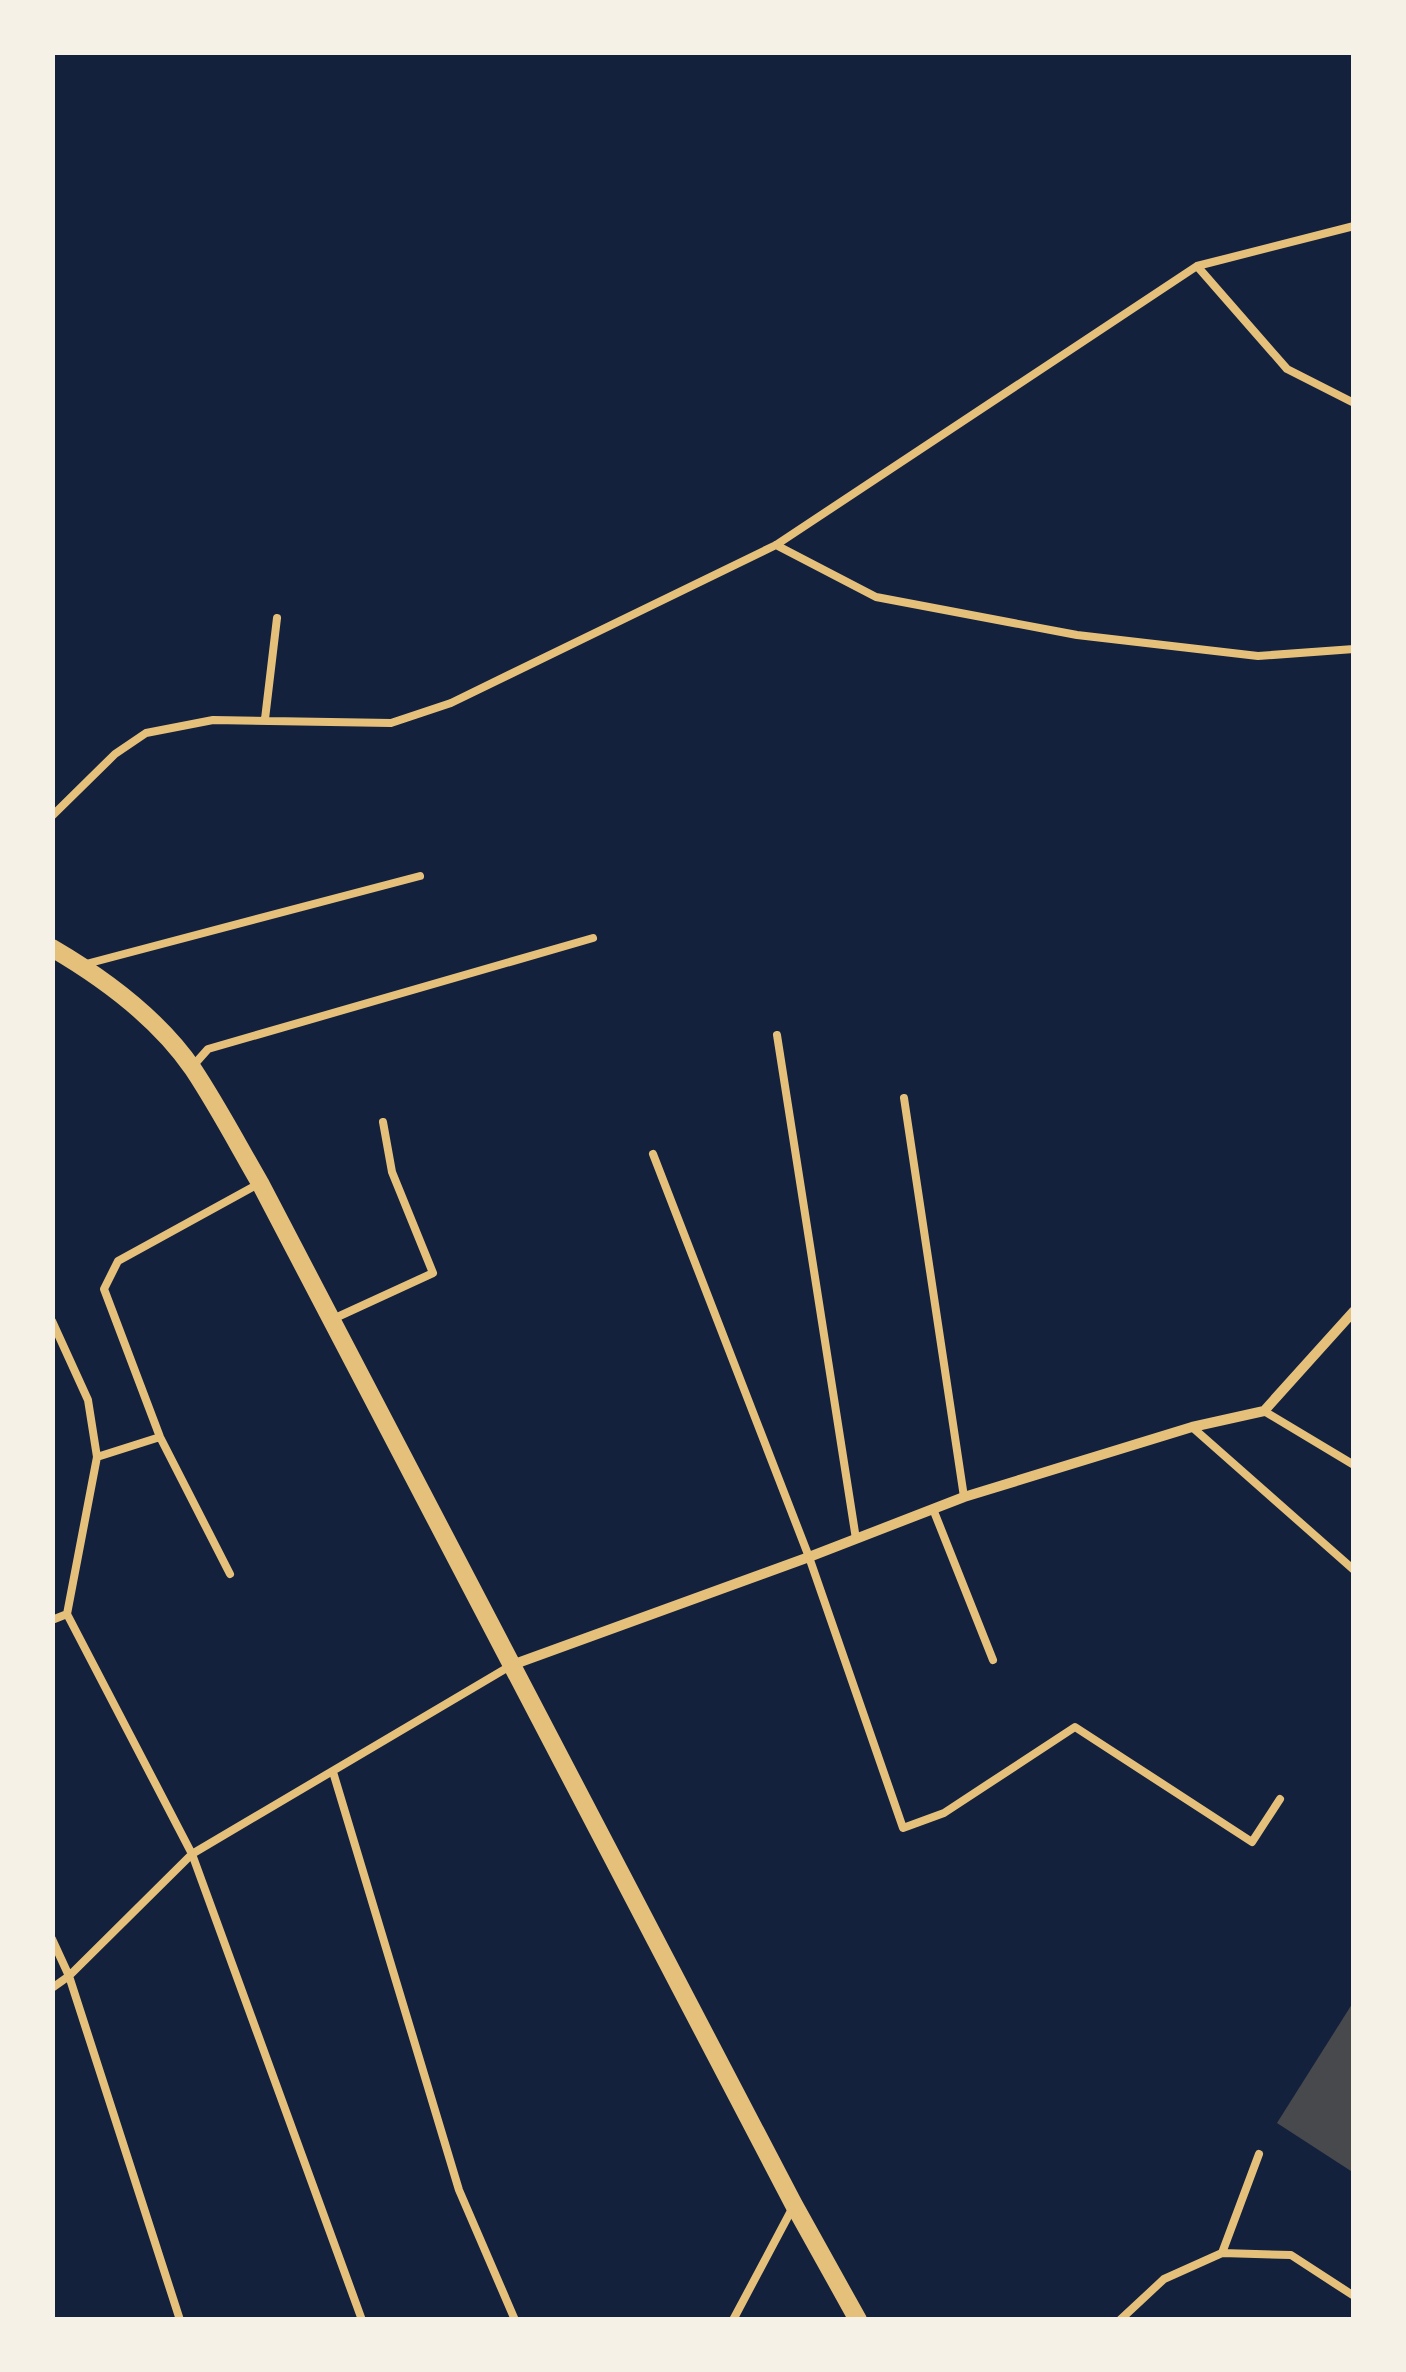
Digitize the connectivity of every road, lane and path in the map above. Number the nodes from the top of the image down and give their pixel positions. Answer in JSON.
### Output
{"nodes":[{"id":1,"x":1354,"y":226,"type":"edge"},
{"id":2,"x":1197,"y":266,"type":"junction"},
{"id":3,"x":1354,"y":403,"type":"edge"},
{"id":4,"x":776,"y":545,"type":"junction"},
{"id":5,"x":277,"y":618,"type":"dead end"},
{"id":6,"x":1354,"y":649,"type":"edge"},
{"id":7,"x":266,"y":720,"type":"junction"},
{"id":8,"x":52,"y":816,"type":"edge"},
{"id":9,"x":420,"y":876,"type":"dead end"},
{"id":10,"x":594,"y":938,"type":"dead end"},
{"id":11,"x":52,"y":948,"type":"edge"},
{"id":12,"x":82,"y":966,"type":"junction"},
{"id":13,"x":777,"y":1035,"type":"dead end"},
{"id":14,"x":192,"y":1066,"type":"junction"},
{"id":15,"x":904,"y":1098,"type":"dead end"},
{"id":16,"x":384,"y":1122,"type":"dead end"},
{"id":17,"x":653,"y":1154,"type":"dead end"},
{"id":18,"x":260,"y":1183,"type":"junction"},
{"id":19,"x":1354,"y":1311,"type":"edge"},
{"id":20,"x":332,"y":1320,"type":"junction"},
{"id":21,"x":52,"y":1321,"type":"edge"},
{"id":22,"x":1264,"y":1411,"type":"junction"},
{"id":23,"x":1192,"y":1427,"type":"junction"},
{"id":24,"x":160,"y":1436,"type":"junction"},
{"id":25,"x":96,"y":1456,"type":"junction"},
{"id":26,"x":1354,"y":1465,"type":"edge"},
{"id":27,"x":964,"y":1496,"type":"junction"},
{"id":28,"x":933,"y":1509,"type":"junction"},
{"id":29,"x":856,"y":1539,"type":"junction"},
{"id":30,"x":809,"y":1558,"type":"junction"},
{"id":31,"x":1354,"y":1570,"type":"edge"},
{"id":32,"x":230,"y":1574,"type":"dead end"},
{"id":33,"x":67,"y":1614,"type":"junction"},
{"id":34,"x":52,"y":1620,"type":"edge"},
{"id":35,"x":993,"y":1660,"type":"dead end"},
{"id":36,"x":512,"y":1666,"type":"junction"},
{"id":37,"x":333,"y":1772,"type":"junction"},
{"id":38,"x":1280,"y":1800,"type":"dead end"},
{"id":39,"x":192,"y":1854,"type":"junction"},
{"id":40,"x":52,"y":1939,"type":"edge"},
{"id":41,"x":69,"y":1976,"type":"junction"},
{"id":42,"x":52,"y":1988,"type":"edge"},
{"id":43,"x":1259,"y":2154,"type":"dead end"},
{"id":44,"x":794,"y":2205,"type":"junction"},
{"id":45,"x":1222,"y":2252,"type":"junction"},
{"id":46,"x":1354,"y":2296,"type":"edge"},
{"id":47,"x":180,"y":2320,"type":"edge"},
{"id":48,"x":362,"y":2320,"type":"edge"},
{"id":49,"x":515,"y":2320,"type":"edge"},
{"id":50,"x":733,"y":2320,"type":"edge"},
{"id":51,"x":858,"y":2320,"type":"edge"},
{"id":52,"x":1120,"y":2320,"type":"edge"}],
"edges":[{"from":1,"to":2,"type":"lane"},
{"from":2,"to":3,"type":"lane"},
{"from":2,"to":4,"type":"lane"},
{"from":4,"to":6,"type":"lane"},
{"from":4,"to":7,"type":"lane"},
{"from":5,"to":7,"type":"lane"},
{"from":7,"to":8,"type":"lane"},
{"from":9,"to":12,"type":"lane"},
{"from":10,"to":14,"type":"lane"},
{"from":11,"to":12,"type":"street"},
{"from":12,"to":14,"type":"street"},
{"from":13,"to":29,"type":"lane"},
{"from":14,"to":18,"type":"street"},
{"from":15,"to":27,"type":"lane"},
{"from":16,"to":20,"type":"lane"},
{"from":17,"to":30,"type":"lane"},
{"from":18,"to":20,"type":"street"},
{"from":18,"to":24,"type":"lane"},
{"from":19,"to":22,"type":"street"},
{"from":20,"to":36,"type":"street"},
{"from":21,"to":25,"type":"lane"},
{"from":22,"to":23,"type":"street"},
{"from":22,"to":26,"type":"lane"},
{"from":23,"to":27,"type":"street"},
{"from":23,"to":31,"type":"lane"},
{"from":24,"to":25,"type":"lane"},
{"from":24,"to":32,"type":"lane"},
{"from":25,"to":33,"type":"lane"},
{"from":27,"to":28,"type":"street"},
{"from":28,"to":29,"type":"street"},
{"from":28,"to":35,"type":"lane"},
{"from":29,"to":30,"type":"street"},
{"from":30,"to":36,"type":"street"},
{"from":30,"to":38,"type":"lane"},
{"from":33,"to":34,"type":"lane"},
{"from":33,"to":39,"type":"lane"},
{"from":36,"to":37,"type":"lane"},
{"from":36,"to":44,"type":"street"},
{"from":37,"to":39,"type":"lane"},
{"from":37,"to":49,"type":"lane"},
{"from":39,"to":41,"type":"lane"},
{"from":39,"to":48,"type":"lane"},
{"from":40,"to":41,"type":"lane"},
{"from":41,"to":42,"type":"lane"},
{"from":41,"to":47,"type":"lane"},
{"from":43,"to":45,"type":"lane"},
{"from":44,"to":50,"type":"lane"},
{"from":44,"to":51,"type":"street"},
{"from":45,"to":46,"type":"lane"},
{"from":45,"to":52,"type":"lane"}]}
